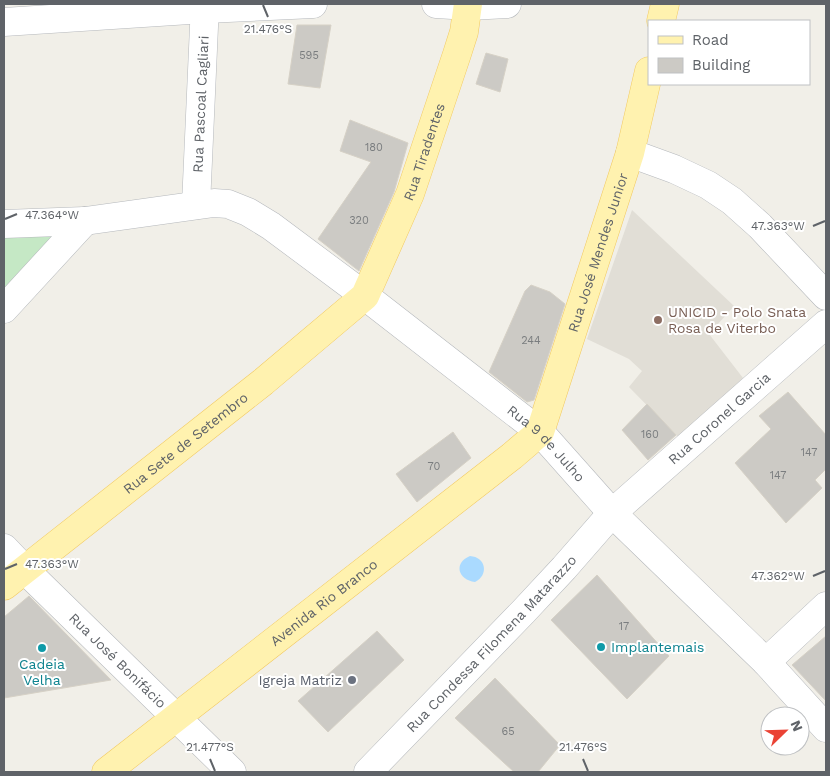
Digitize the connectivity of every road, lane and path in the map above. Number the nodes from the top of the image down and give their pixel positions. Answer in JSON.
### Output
{"nodes":[{"id":1,"x":313,"y":4,"type":"edge"},
{"id":2,"x":436,"y":4,"type":"edge"},
{"id":3,"x":507,"y":4,"type":"edge"},
{"id":4,"x":665,"y":4,"type":"edge"},
{"id":5,"x":468,"y":5,"type":"edge"},
{"id":6,"x":205,"y":6,"type":"edge"},
{"id":7,"x":660,"y":20,"type":"edge"},
{"id":8,"x":4,"y":22,"type":"edge"},
{"id":9,"x":648,"y":75,"type":"edge"},
{"id":10,"x":630,"y":153,"type":"junction"},
{"id":11,"x":196,"y":205,"type":"junction"},
{"id":12,"x":85,"y":221,"type":"junction"},
{"id":13,"x":4,"y":224,"type":"edge"},
{"id":14,"x":365,"y":296,"type":"junction"},
{"id":15,"x":826,"y":296,"type":"edge"},
{"id":16,"x":4,"y":310,"type":"edge"},
{"id":17,"x":826,"y":324,"type":"edge"},
{"id":18,"x":540,"y":432,"type":"junction"},
{"id":19,"x":612,"y":513,"type":"junction"},
{"id":20,"x":4,"y":548,"type":"edge"},
{"id":21,"x":14,"y":578,"type":"edge"},
{"id":22,"x":826,"y":606,"type":"edge"},
{"id":23,"x":766,"y":662,"type":"junction"},
{"id":24,"x":176,"y":718,"type":"junction"},
{"id":25,"x":826,"y":728,"type":"edge"},
{"id":26,"x":106,"y":772,"type":"edge"},
{"id":27,"x":232,"y":772,"type":"edge"},
{"id":28,"x":368,"y":772,"type":"edge"}],
"edges":[{"from":1,"to":6,"type":"street"},
{"from":2,"to":5,"type":"street"},
{"from":3,"to":5,"type":"street"},
{"from":4,"to":7,"type":"main road"},
{"from":5,"to":14,"type":"main road","name":"Rua Tiradentes"},
{"from":6,"to":8,"type":"street"},
{"from":6,"to":11,"type":"street","name":"Rua Pascoal Cagliari"},
{"from":9,"to":10,"type":"main road","name":"Rua José Mendes Junior"},
{"from":10,"to":15,"type":"street"},
{"from":10,"to":18,"type":"main road","name":"Rua José Mendes Junior"},
{"from":11,"to":12,"type":"street"},
{"from":11,"to":14,"type":"street","name":"Rua 9 de Julho"},
{"from":12,"to":13,"type":"street"},
{"from":12,"to":16,"type":"street"},
{"from":14,"to":18,"type":"street","name":"Rua 9 de Julho"},
{"from":14,"to":21,"type":"main road","name":"Rua Sete de Setembro"},
{"from":17,"to":19,"type":"street","name":"Rua Coronel Garcia"},
{"from":18,"to":19,"type":"street","name":"Rua 9 de Julho"},
{"from":18,"to":24,"type":"main road","name":"Avenida Rio Branco"},
{"from":19,"to":23,"type":"street","name":"Rua 9 de Julho"},
{"from":19,"to":28,"type":"street","name":"Rua Condessa Filomena Matarazzo"},
{"from":20,"to":21,"type":"street","name":"Rua José Bonifácio"},
{"from":21,"to":24,"type":"street","name":"Rua José Bonifácio"},
{"from":22,"to":23,"type":"street"},
{"from":23,"to":25,"type":"street","name":"Rua 9 de Julho"},
{"from":24,"to":26,"type":"main road","name":"Avenida Rio Branco"},
{"from":24,"to":27,"type":"street","name":"Rua José Bonifácio"}]}
